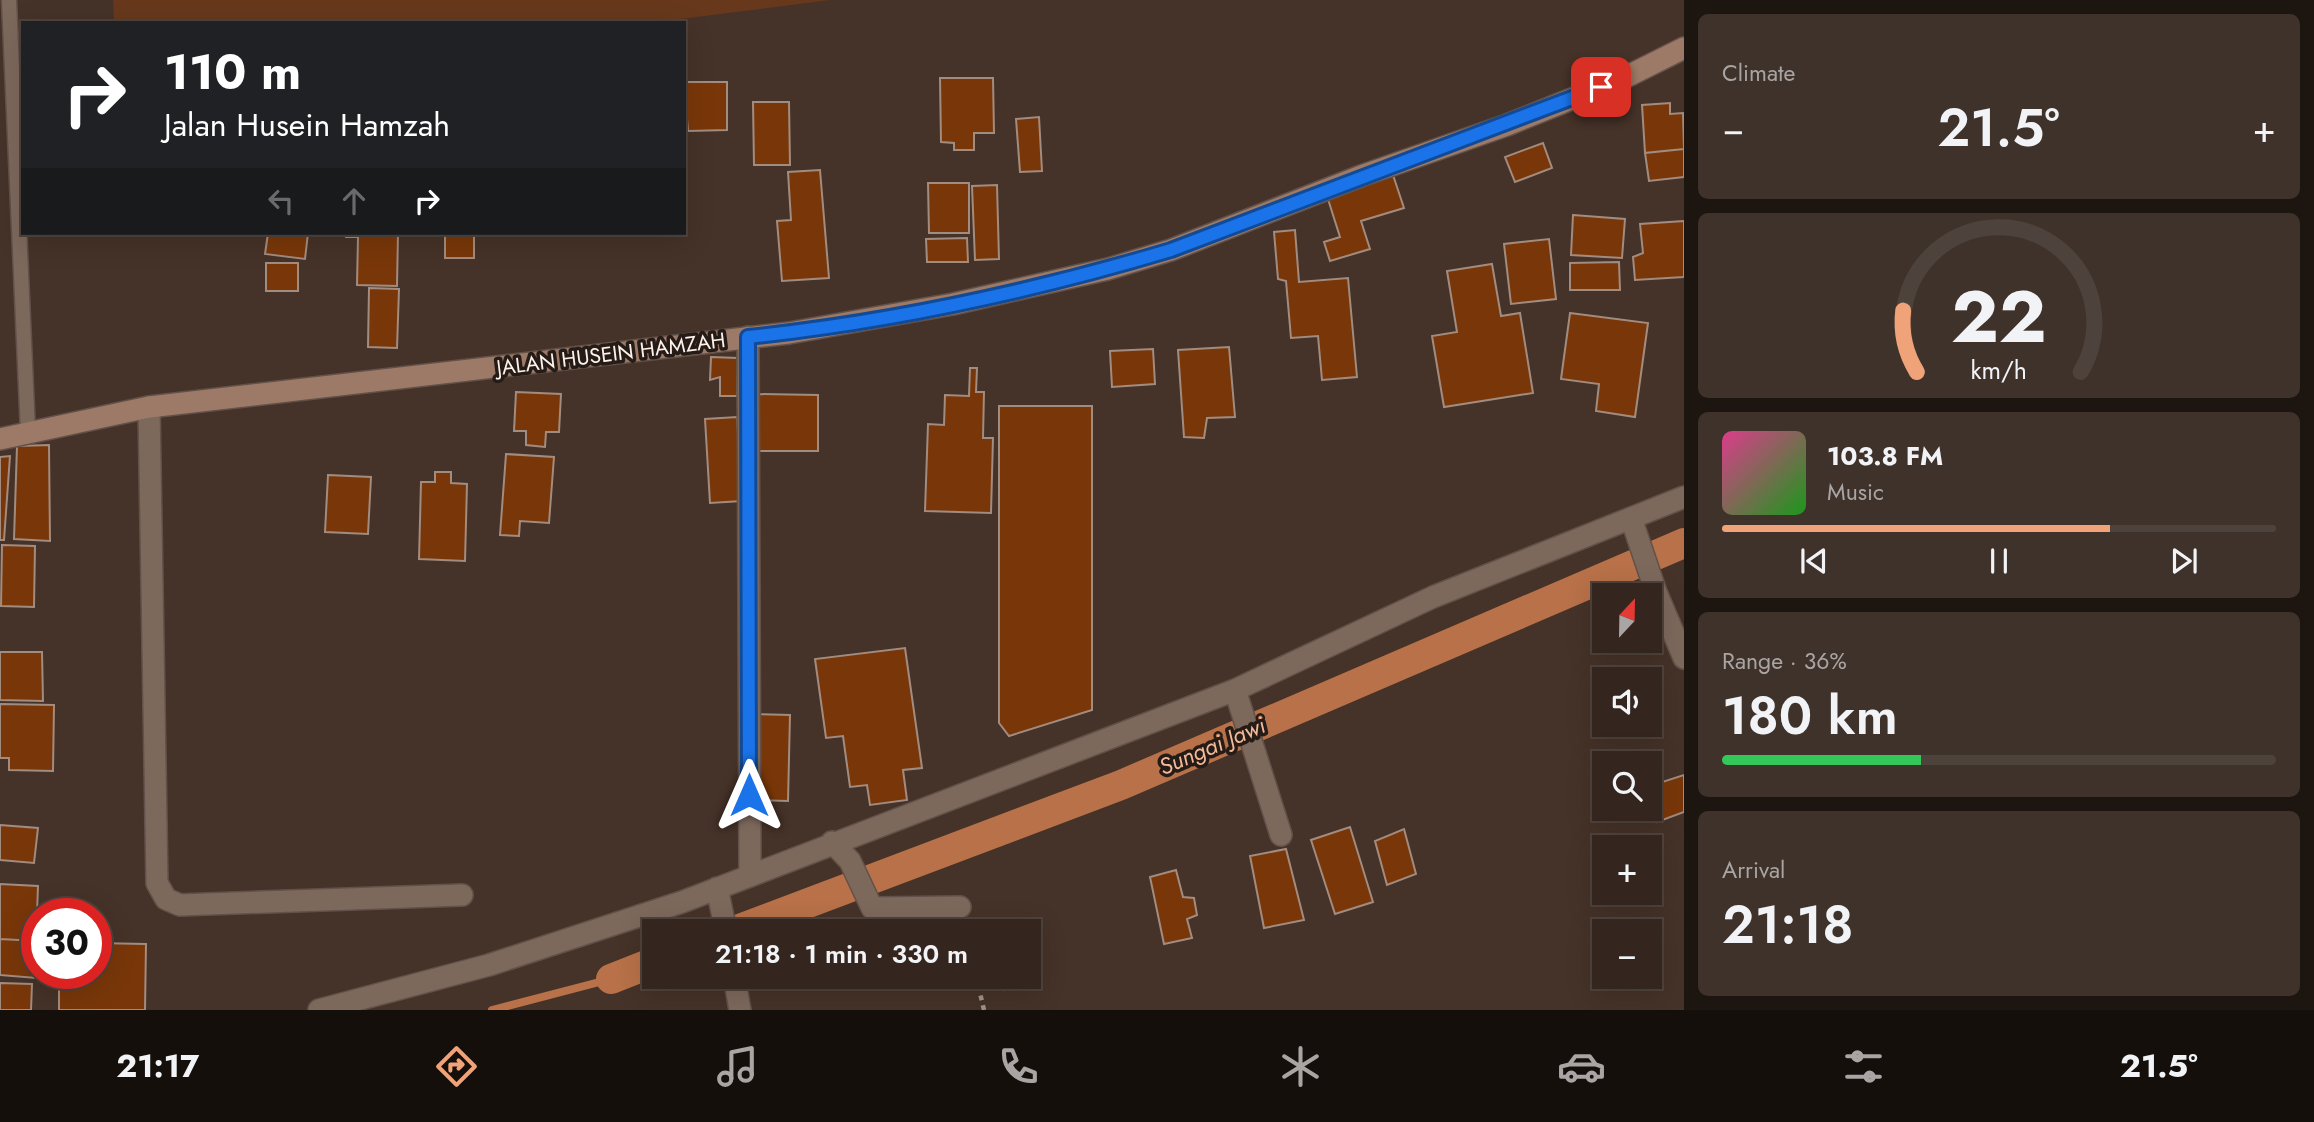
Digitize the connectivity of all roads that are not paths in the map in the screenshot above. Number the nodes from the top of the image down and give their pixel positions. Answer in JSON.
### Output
{"nodes":[{"id":1,"x":9,"y":0,"type":"edge"},
{"id":2,"x":1684,"y":47,"type":"edge"},
{"id":3,"x":748,"y":337,"type":"junction"},
{"id":4,"x":149,"y":407,"type":"junction"},
{"id":5,"x":28,"y":433,"type":"junction"},
{"id":6,"x":0,"y":439,"type":"edge"},
{"id":7,"x":1684,"y":497,"type":"edge"},
{"id":8,"x":1635,"y":527,"type":"junction"},
{"id":9,"x":1684,"y":658,"type":"edge"},
{"id":10,"x":1238,"y":698,"type":"junction"},
{"id":11,"x":1282,"y":835,"type":"dead end"},
{"id":12,"x":832,"y":842,"type":"junction"},
{"id":13,"x":750,"y":876,"type":"junction"},
{"id":14,"x":718,"y":894,"type":"junction"},
{"id":15,"x":462,"y":895,"type":"dead end"},
{"id":16,"x":960,"y":906,"type":"dead end"},
{"id":17,"x":723,"y":919,"type":"edge"},
{"id":18,"x":736,"y":989,"type":"edge"},
{"id":19,"x":319,"y":1010,"type":"edge"},
{"id":20,"x":740,"y":1010,"type":"edge"}],
"edges":[{"from":1,"to":5,"type":"lane"},
{"from":2,"to":3,"type":"street","name":"JALAN HUSEIN HAMZAH"},
{"from":3,"to":4,"type":"street","name":"JALAN HUSEIN HAMZAH"},
{"from":3,"to":13,"type":"street"},
{"from":4,"to":5,"type":"street","name":"JALAN HUSEIN HAMZAH"},
{"from":4,"to":15,"type":"street"},
{"from":5,"to":6,"type":"street","name":"JALAN HUSEIN HAMZAH"},
{"from":7,"to":8,"type":"street"},
{"from":8,"to":9,"type":"street"},
{"from":8,"to":10,"type":"street"},
{"from":10,"to":11,"type":"street"},
{"from":10,"to":12,"type":"street"},
{"from":12,"to":13,"type":"street"},
{"from":12,"to":16,"type":"street"},
{"from":13,"to":14,"type":"street"},
{"from":14,"to":17,"type":"street"},
{"from":14,"to":19,"type":"street"},
{"from":18,"to":20,"type":"street"}]}
